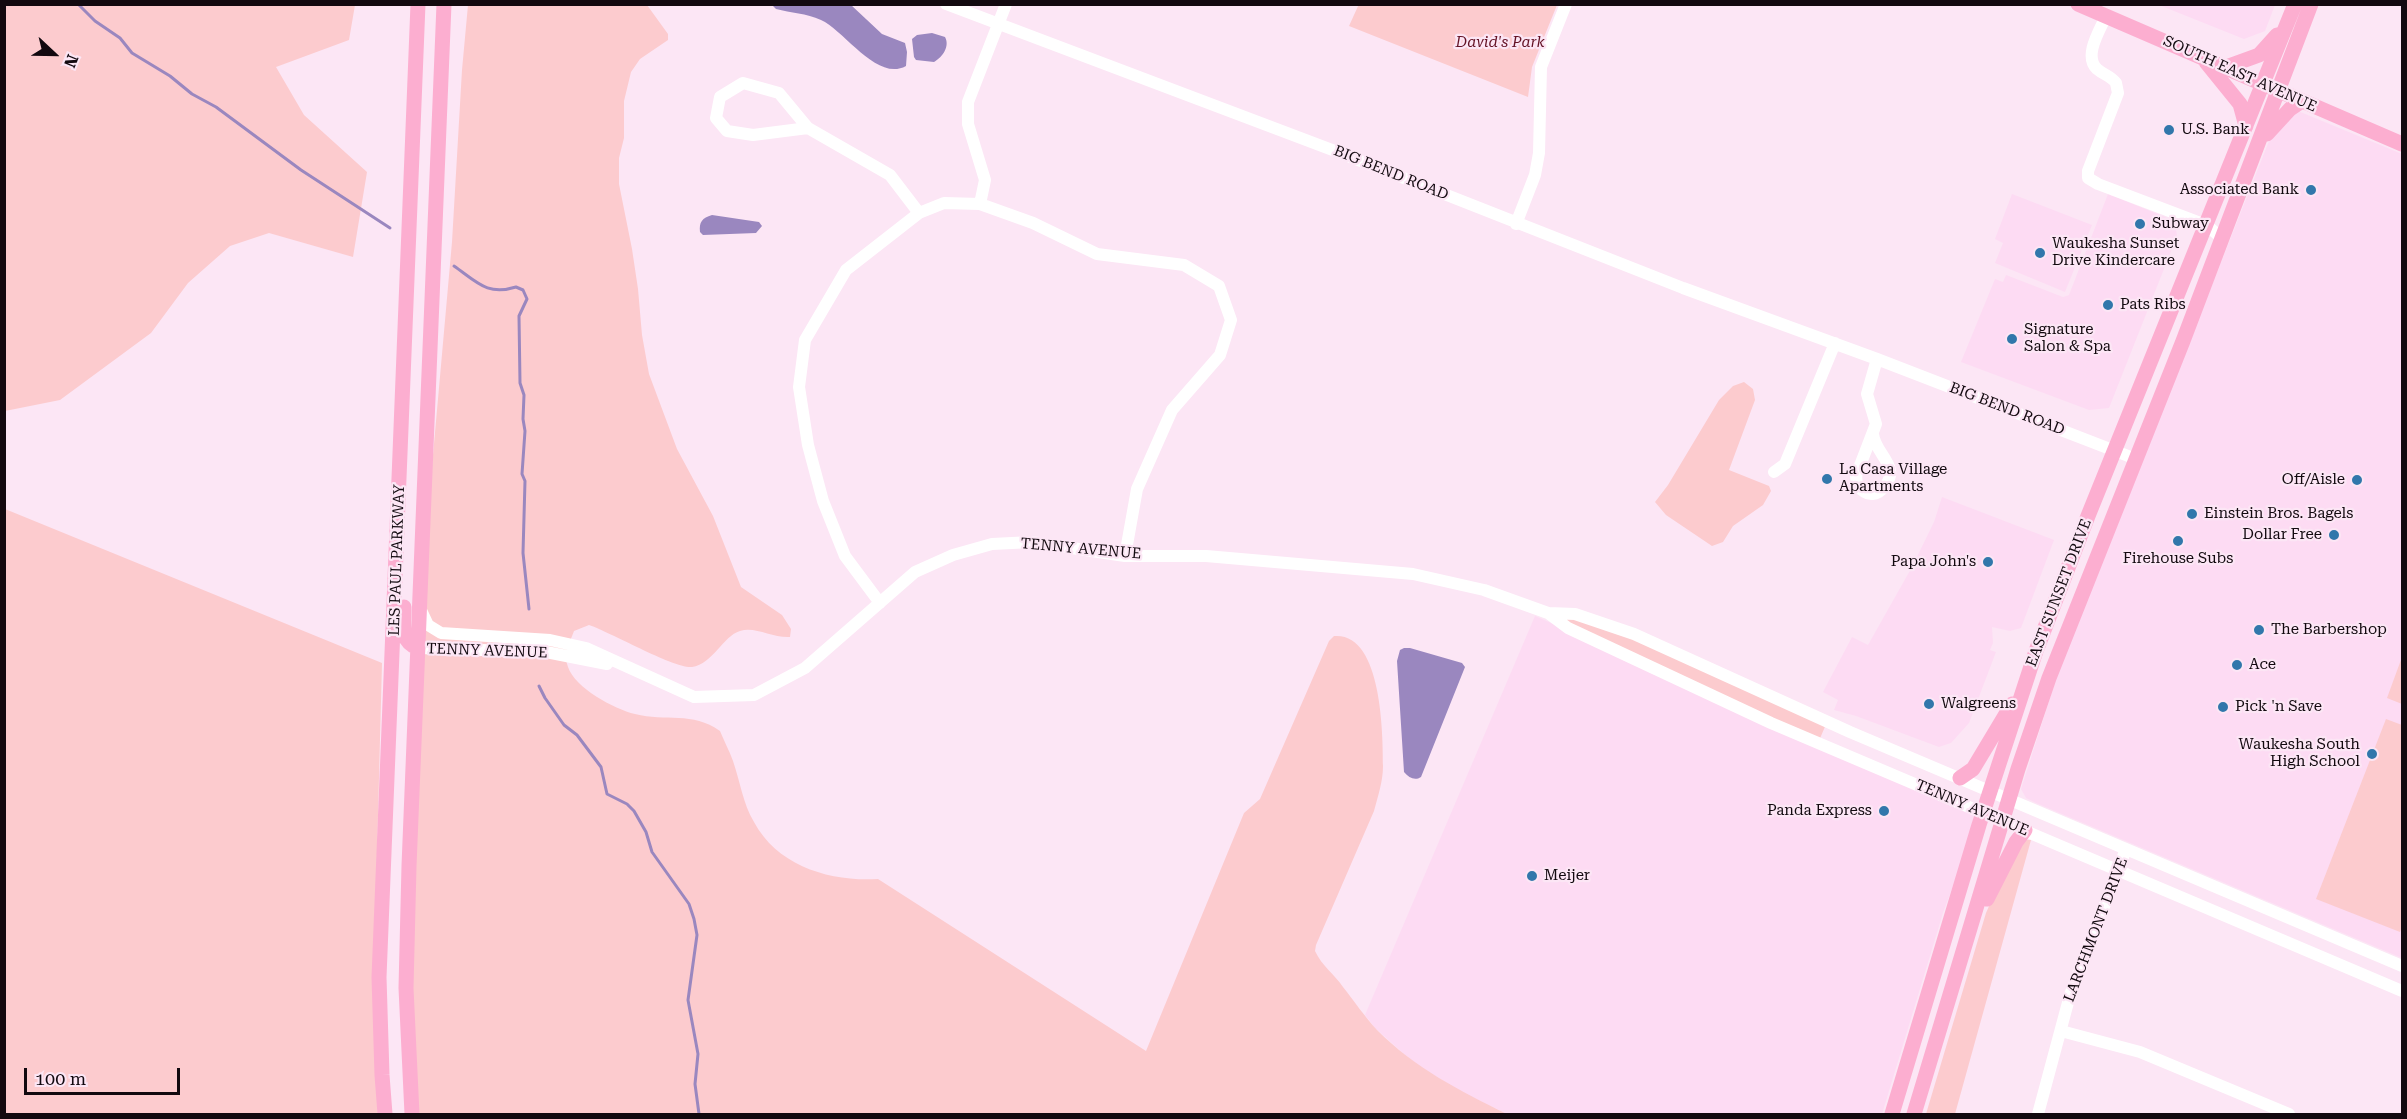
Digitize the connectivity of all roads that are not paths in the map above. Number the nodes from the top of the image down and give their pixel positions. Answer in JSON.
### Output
{"nodes":[{"id":1,"x":418,"y":4,"type":"edge"},
{"id":2,"x":444,"y":4,"type":"edge"},
{"id":3,"x":946,"y":4,"type":"edge"},
{"id":4,"x":1006,"y":4,"type":"edge"},
{"id":5,"x":1566,"y":4,"type":"edge"},
{"id":6,"x":2079,"y":4,"type":"edge"},
{"id":7,"x":2311,"y":4,"type":"edge"},
{"id":8,"x":2294,"y":7,"type":"edge"},
{"id":9,"x":2106,"y":16,"type":"junction"},
{"id":10,"x":998,"y":25,"type":"junction"},
{"id":11,"x":2202,"y":58,"type":"junction"},
{"id":12,"x":2226,"y":67,"type":"junction"},
{"id":13,"x":2262,"y":84,"type":"junction"},
{"id":14,"x":2278,"y":91,"type":"junction"},
{"id":15,"x":2302,"y":101,"type":"junction"},
{"id":16,"x":2246,"y":126,"type":"junction"},
{"id":17,"x":808,"y":128,"type":"junction"},
{"id":18,"x":2403,"y":144,"type":"edge"},
{"id":19,"x":2258,"y":146,"type":"junction"},
{"id":20,"x":980,"y":204,"type":"junction"},
{"id":21,"x":919,"y":213,"type":"junction"},
{"id":22,"x":1516,"y":224,"type":"junction"},
{"id":23,"x":2206,"y":225,"type":"junction"},
{"id":24,"x":2222,"y":238,"type":"junction"},
{"id":25,"x":1835,"y":343,"type":"junction"},
{"id":26,"x":1877,"y":359,"type":"junction"},
{"id":27,"x":403,"y":415,"type":"junction"},
{"id":28,"x":1873,"y":434,"type":"dead end"},
{"id":29,"x":2115,"y":451,"type":"junction"},
{"id":30,"x":2136,"y":459,"type":"junction"},
{"id":31,"x":1774,"y":472,"type":"dead end"},
{"id":32,"x":1125,"y":555,"type":"junction"},
{"id":33,"x":880,"y":603,"type":"junction"},
{"id":34,"x":420,"y":608,"type":"junction"},
{"id":35,"x":1548,"y":613,"type":"junction"},
{"id":36,"x":418,"y":648,"type":"junction"},
{"id":37,"x":1697,"y":662,"type":"junction"},
{"id":38,"x":626,"y":667,"type":"junction"},
{"id":39,"x":1688,"y":683,"type":"junction"},
{"id":40,"x":2023,"y":689,"type":"junction"},
{"id":41,"x":1827,"y":722,"type":"junction"},
{"id":42,"x":1818,"y":743,"type":"junction"},
{"id":43,"x":1960,"y":778,"type":"junction"},
{"id":44,"x":1990,"y":791,"type":"junction"},
{"id":45,"x":2009,"y":799,"type":"junction"},
{"id":46,"x":1983,"y":812,"type":"junction"},
{"id":47,"x":2003,"y":821,"type":"junction"},
{"id":48,"x":2069,"y":824,"type":"junction"},
{"id":49,"x":2025,"y":831,"type":"junction"},
{"id":50,"x":2061,"y":845,"type":"junction"},
{"id":51,"x":2126,"y":849,"type":"junction"},
{"id":52,"x":2118,"y":870,"type":"junction"},
{"id":53,"x":1974,"y":919,"type":"junction"},
{"id":54,"x":2403,"y":966,"type":"edge"},
{"id":55,"x":2403,"y":991,"type":"edge"},
{"id":56,"x":2061,"y":1031,"type":"junction"},
{"id":57,"x":385,"y":1114,"type":"edge"},
{"id":58,"x":412,"y":1114,"type":"edge"},
{"id":59,"x":1892,"y":1114,"type":"edge"},
{"id":60,"x":1914,"y":1114,"type":"edge"},
{"id":61,"x":2038,"y":1114,"type":"edge"},
{"id":62,"x":2289,"y":1114,"type":"edge"}],
"edges":[{"from":1,"to":27,"type":"main road","name":"LES PAUL PARKWAY"},
{"from":2,"to":34,"type":"main road","name":"LES PAUL PARKWAY"},
{"from":3,"to":10,"type":"street","name":"BIG BEND ROAD"},
{"from":4,"to":10,"type":"street"},
{"from":5,"to":22,"type":"street"},
{"from":6,"to":9,"type":"main road","name":"SOUTH EAST AVENUE"},
{"from":7,"to":14,"type":"main road","name":"EAST SUNSET DRIVE"},
{"from":8,"to":12,"type":"main road"},
{"from":8,"to":13,"type":"main road","name":"EAST SUNSET DRIVE"},
{"from":9,"to":11,"type":"main road","name":"SOUTH EAST AVENUE"},
{"from":9,"to":23,"type":"street"},
{"from":10,"to":20,"type":"street"},
{"from":10,"to":22,"type":"street","name":"BIG BEND ROAD"},
{"from":11,"to":12,"type":"main road","name":"SOUTH EAST AVENUE"},
{"from":11,"to":16,"type":"main road"},
{"from":12,"to":13,"type":"main road","name":"SOUTH EAST AVENUE"},
{"from":13,"to":14,"type":"main road","name":"SOUTH EAST AVENUE"},
{"from":13,"to":16,"type":"main road","name":"EAST SUNSET DRIVE"},
{"from":14,"to":15,"type":"main road","name":"SOUTH EAST AVENUE"},
{"from":14,"to":19,"type":"main road","name":"EAST SUNSET DRIVE"},
{"from":15,"to":18,"type":"main road","name":"SOUTH EAST AVENUE"},
{"from":15,"to":19,"type":"main road"},
{"from":16,"to":23,"type":"main road","name":"EAST SUNSET DRIVE"},
{"from":17,"to":17,"type":"street"},
{"from":17,"to":21,"type":"street"},
{"from":19,"to":24,"type":"main road","name":"EAST SUNSET DRIVE"},
{"from":20,"to":21,"type":"street"},
{"from":20,"to":32,"type":"street"},
{"from":21,"to":33,"type":"street"},
{"from":22,"to":25,"type":"street","name":"BIG BEND ROAD"},
{"from":23,"to":24,"type":"street"},
{"from":23,"to":29,"type":"main road","name":"EAST SUNSET DRIVE"},
{"from":24,"to":30,"type":"main road","name":"EAST SUNSET DRIVE"},
{"from":25,"to":26,"type":"street","name":"BIG BEND ROAD"},
{"from":25,"to":31,"type":"street"},
{"from":26,"to":28,"type":"street"},
{"from":26,"to":29,"type":"street","name":"BIG BEND ROAD"},
{"from":27,"to":36,"type":"main road"},
{"from":27,"to":57,"type":"main road","name":"LES PAUL PARKWAY"},
{"from":29,"to":30,"type":"street","name":"BIG BEND ROAD"},
{"from":29,"to":40,"type":"main road","name":"EAST SUNSET DRIVE"},
{"from":30,"to":45,"type":"main road","name":"EAST SUNSET DRIVE"},
{"from":32,"to":33,"type":"street","name":"TENNY AVENUE"},
{"from":32,"to":35,"type":"street","name":"TENNY AVENUE"},
{"from":33,"to":38,"type":"street","name":"TENNY AVENUE"},
{"from":34,"to":36,"type":"main road","name":"LES PAUL PARKWAY"},
{"from":34,"to":38,"type":"street","name":"TENNY AVENUE"},
{"from":35,"to":37,"type":"street","name":"TENNY AVENUE"},
{"from":35,"to":39,"type":"street","name":"TENNY AVENUE"},
{"from":36,"to":38,"type":"street","name":"TENNY AVENUE"},
{"from":36,"to":58,"type":"main road","name":"LES PAUL PARKWAY"},
{"from":37,"to":39,"type":"street"},
{"from":37,"to":41,"type":"street","name":"TENNY AVENUE"},
{"from":39,"to":42,"type":"street","name":"TENNY AVENUE"},
{"from":40,"to":43,"type":"main road"},
{"from":40,"to":44,"type":"main road","name":"EAST SUNSET DRIVE"},
{"from":41,"to":42,"type":"street"},
{"from":41,"to":43,"type":"street","name":"TENNY AVENUE"},
{"from":42,"to":46,"type":"street","name":"TENNY AVENUE"},
{"from":43,"to":44,"type":"street","name":"TENNY AVENUE"},
{"from":44,"to":45,"type":"street","name":"TENNY AVENUE"},
{"from":44,"to":46,"type":"main road","name":"EAST SUNSET DRIVE"},
{"from":45,"to":47,"type":"main road","name":"EAST SUNSET DRIVE"},
{"from":45,"to":48,"type":"street","name":"TENNY AVENUE"},
{"from":46,"to":47,"type":"street","name":"TENNY AVENUE"},
{"from":46,"to":59,"type":"main road","name":"EAST SUNSET DRIVE"},
{"from":47,"to":49,"type":"street","name":"TENNY AVENUE"},
{"from":47,"to":53,"type":"main road","name":"EAST SUNSET DRIVE"},
{"from":48,"to":50,"type":"street"},
{"from":48,"to":51,"type":"street","name":"TENNY AVENUE"},
{"from":49,"to":50,"type":"street","name":"TENNY AVENUE"},
{"from":49,"to":53,"type":"main road"},
{"from":50,"to":52,"type":"street","name":"TENNY AVENUE"},
{"from":51,"to":52,"type":"street","name":"LARCHMONT DRIVE"},
{"from":51,"to":54,"type":"street","name":"TENNY AVENUE"},
{"from":52,"to":55,"type":"street","name":"TENNY AVENUE"},
{"from":52,"to":56,"type":"street","name":"LARCHMONT DRIVE"},
{"from":53,"to":60,"type":"main road","name":"EAST SUNSET DRIVE"},
{"from":56,"to":61,"type":"street","name":"LARCHMONT DRIVE"},
{"from":56,"to":62,"type":"street"}]}
